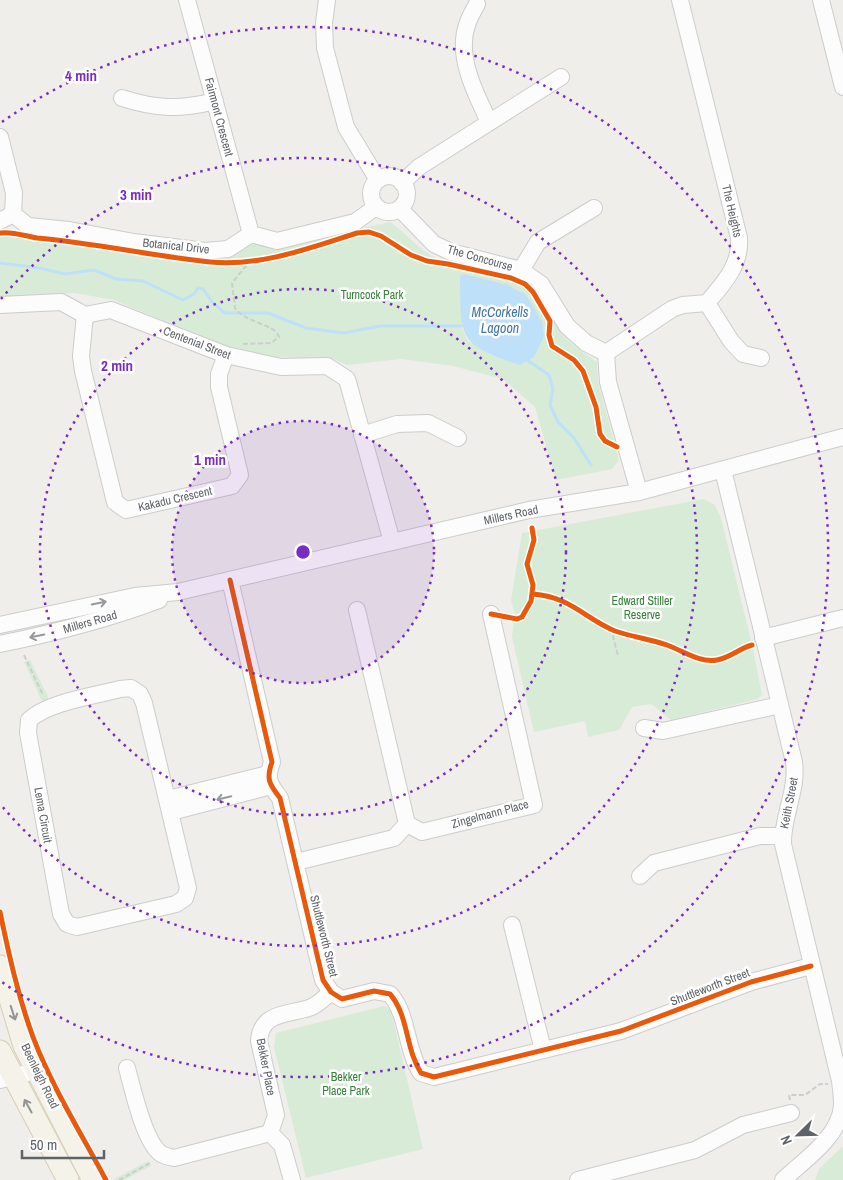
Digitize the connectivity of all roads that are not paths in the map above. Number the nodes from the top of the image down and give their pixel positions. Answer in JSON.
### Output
{"nodes":[{"id":1,"x":187,"y":0,"type":"edge"},
{"id":2,"x":327,"y":0,"type":"edge"},
{"id":3,"x":680,"y":0,"type":"edge"},
{"id":4,"x":821,"y":0,"type":"edge"},
{"id":5,"x":477,"y":4,"type":"dead end"},
{"id":6,"x":561,"y":77,"type":"dead end"},
{"id":7,"x":843,"y":87,"type":"edge"},
{"id":8,"x":122,"y":98,"type":"dead end"},
{"id":9,"x":215,"y":101,"type":"junction"},
{"id":10,"x":489,"y":122,"type":"junction"},
{"id":11,"x":0,"y":138,"type":"edge"},
{"id":12,"x":378,"y":180,"type":"junction"},
{"id":13,"x":402,"y":183,"type":"junction"},
{"id":14,"x":376,"y":207,"type":"junction"},
{"id":15,"x":594,"y":208,"type":"dead end"},
{"id":16,"x":400,"y":209,"type":"junction"},
{"id":17,"x":6,"y":217,"type":"edge"},
{"id":18,"x":251,"y":234,"type":"junction"},
{"id":19,"x":521,"y":270,"type":"junction"},
{"id":20,"x":707,"y":302,"type":"junction"},
{"id":21,"x":0,"y":305,"type":"edge"},
{"id":22,"x":84,"y":315,"type":"junction"},
{"id":23,"x":606,"y":353,"type":"junction"},
{"id":24,"x":232,"y":356,"type":"junction"},
{"id":25,"x":761,"y":358,"type":"dead end"},
{"id":26,"x":362,"y":435,"type":"junction"},
{"id":27,"x":843,"y":437,"type":"edge"},
{"id":28,"x":458,"y":438,"type":"dead end"},
{"id":29,"x":724,"y":470,"type":"junction"},
{"id":30,"x":639,"y":492,"type":"junction"},
{"id":31,"x":392,"y":542,"type":"junction"},
{"id":32,"x":230,"y":580,"type":"junction"},
{"id":33,"x":178,"y":592,"type":"junction"},
{"id":34,"x":357,"y":610,"type":"dead end"},
{"id":35,"x":491,"y":614,"type":"dead end"},
{"id":36,"x":843,"y":618,"type":"edge"},
{"id":37,"x":0,"y":626,"type":"edge"},
{"id":38,"x":763,"y":638,"type":"junction"},
{"id":39,"x":1,"y":644,"type":"edge"},
{"id":40,"x":780,"y":704,"type":"junction"},
{"id":41,"x":644,"y":728,"type":"dead end"},
{"id":42,"x":269,"y":780,"type":"junction"},
{"id":43,"x":170,"y":805,"type":"junction"},
{"id":44,"x":408,"y":824,"type":"junction"},
{"id":45,"x":783,"y":836,"type":"junction"},
{"id":46,"x":296,"y":862,"type":"junction"},
{"id":47,"x":640,"y":876,"type":"dead end"},
{"id":48,"x":512,"y":924,"type":"dead end"},
{"id":49,"x":0,"y":966,"type":"edge"},
{"id":50,"x":811,"y":966,"type":"junction"},
{"id":51,"x":331,"y":992,"type":"junction"},
{"id":52,"x":542,"y":1050,"type":"junction"},
{"id":53,"x":0,"y":1051,"type":"edge"},
{"id":54,"x":127,"y":1068,"type":"dead end"},
{"id":55,"x":35,"y":1071,"type":"junction"},
{"id":56,"x":6,"y":1079,"type":"edge"},
{"id":57,"x":842,"y":1106,"type":"edge"},
{"id":58,"x":791,"y":1113,"type":"road end"},
{"id":59,"x":270,"y":1133,"type":"junction"},
{"id":60,"x":68,"y":1180,"type":"edge"},
{"id":61,"x":93,"y":1180,"type":"edge"},
{"id":62,"x":292,"y":1180,"type":"edge"},
{"id":63,"x":578,"y":1180,"type":"edge"},
{"id":64,"x":783,"y":1180,"type":"edge"}],
"edges":[{"from":1,"to":9,"type":"street","name":"Fairmont Crescent"},
{"from":2,"to":12,"type":"street"},
{"from":3,"to":20,"type":"street","name":"The Heights"},
{"from":4,"to":7,"type":"street"},
{"from":5,"to":10,"type":"street"},
{"from":6,"to":10,"type":"street"},
{"from":8,"to":9,"type":"street"},
{"from":9,"to":18,"type":"street","name":"Fairmont Crescent"},
{"from":10,"to":13,"type":"street"},
{"from":11,"to":17,"type":"street"},
{"from":12,"to":13,"type":"street"},
{"from":12,"to":14,"type":"street"},
{"from":13,"to":16,"type":"street"},
{"from":14,"to":16,"type":"street"},
{"from":14,"to":18,"type":"street"},
{"from":15,"to":19,"type":"street"},
{"from":16,"to":19,"type":"street","name":"The Concourse"},
{"from":17,"to":18,"type":"street","name":"Botanical Drive"},
{"from":19,"to":23,"type":"street","name":"The Concourse"},
{"from":20,"to":23,"type":"street"},
{"from":20,"to":25,"type":"street"},
{"from":21,"to":22,"type":"street"},
{"from":22,"to":24,"type":"street","name":"Centenial Street"},
{"from":22,"to":24,"type":"street","name":"Kakadu Crescent"},
{"from":23,"to":30,"type":"street"},
{"from":24,"to":26,"type":"street","name":"Centenial Street"},
{"from":26,"to":28,"type":"street"},
{"from":26,"to":31,"type":"street","name":"Centenial Street"},
{"from":27,"to":29,"type":"street","name":"Millers Road"},
{"from":29,"to":30,"type":"street","name":"Millers Road"},
{"from":29,"to":38,"type":"street","name":"Keith Street"},
{"from":30,"to":31,"type":"street","name":"Millers Road"},
{"from":31,"to":32,"type":"street","name":"Millers Road"},
{"from":32,"to":33,"type":"street","name":"Millers Road"},
{"from":32,"to":42,"type":"street"},
{"from":37,"to":33,"type":"street","name":"Millers Road","one_way":true},
{"from":33,"to":39,"type":"street","name":"Millers Road","one_way":true},
{"from":34,"to":44,"type":"street"},
{"from":35,"to":44,"type":"street","name":"Zingelmann Place"},
{"from":36,"to":38,"type":"street"},
{"from":38,"to":40,"type":"street","name":"Keith Street"},
{"from":40,"to":41,"type":"street"},
{"from":40,"to":45,"type":"street","name":"Keith Street"},
{"from":42,"to":43,"type":"street"},
{"from":42,"to":46,"type":"street","name":"Shuttleworth Street"},
{"from":43,"to":43,"type":"street","name":"Lema Circuit"},
{"from":44,"to":46,"type":"street"},
{"from":45,"to":47,"type":"street"},
{"from":45,"to":50,"type":"street","name":"Keith Street"},
{"from":46,"to":51,"type":"street","name":"Shuttleworth Street"},
{"from":48,"to":52,"type":"street"},
{"from":49,"to":55,"type":"main road","name":"Beenleigh Road","one_way":true},
{"from":50,"to":52,"type":"street","name":"Shuttleworth Street"},
{"from":50,"to":57,"type":"street","name":"Keith Street"},
{"from":51,"to":52,"type":"street","name":"Shuttleworth Street"},
{"from":51,"to":59,"type":"street","name":"Bekker Place"},
{"from":53,"to":56,"type":"main road","name":"Beenleigh Road"},
{"from":54,"to":59,"type":"street"},
{"from":55,"to":56,"type":"street"},
{"from":55,"to":61,"type":"main road","name":"Beenleigh Road"},
{"from":60,"to":56,"type":"main road","name":"Beenleigh Road","one_way":true},
{"from":57,"to":64,"type":"street"},
{"from":58,"to":63,"type":"street"},
{"from":59,"to":62,"type":"street"}]}
